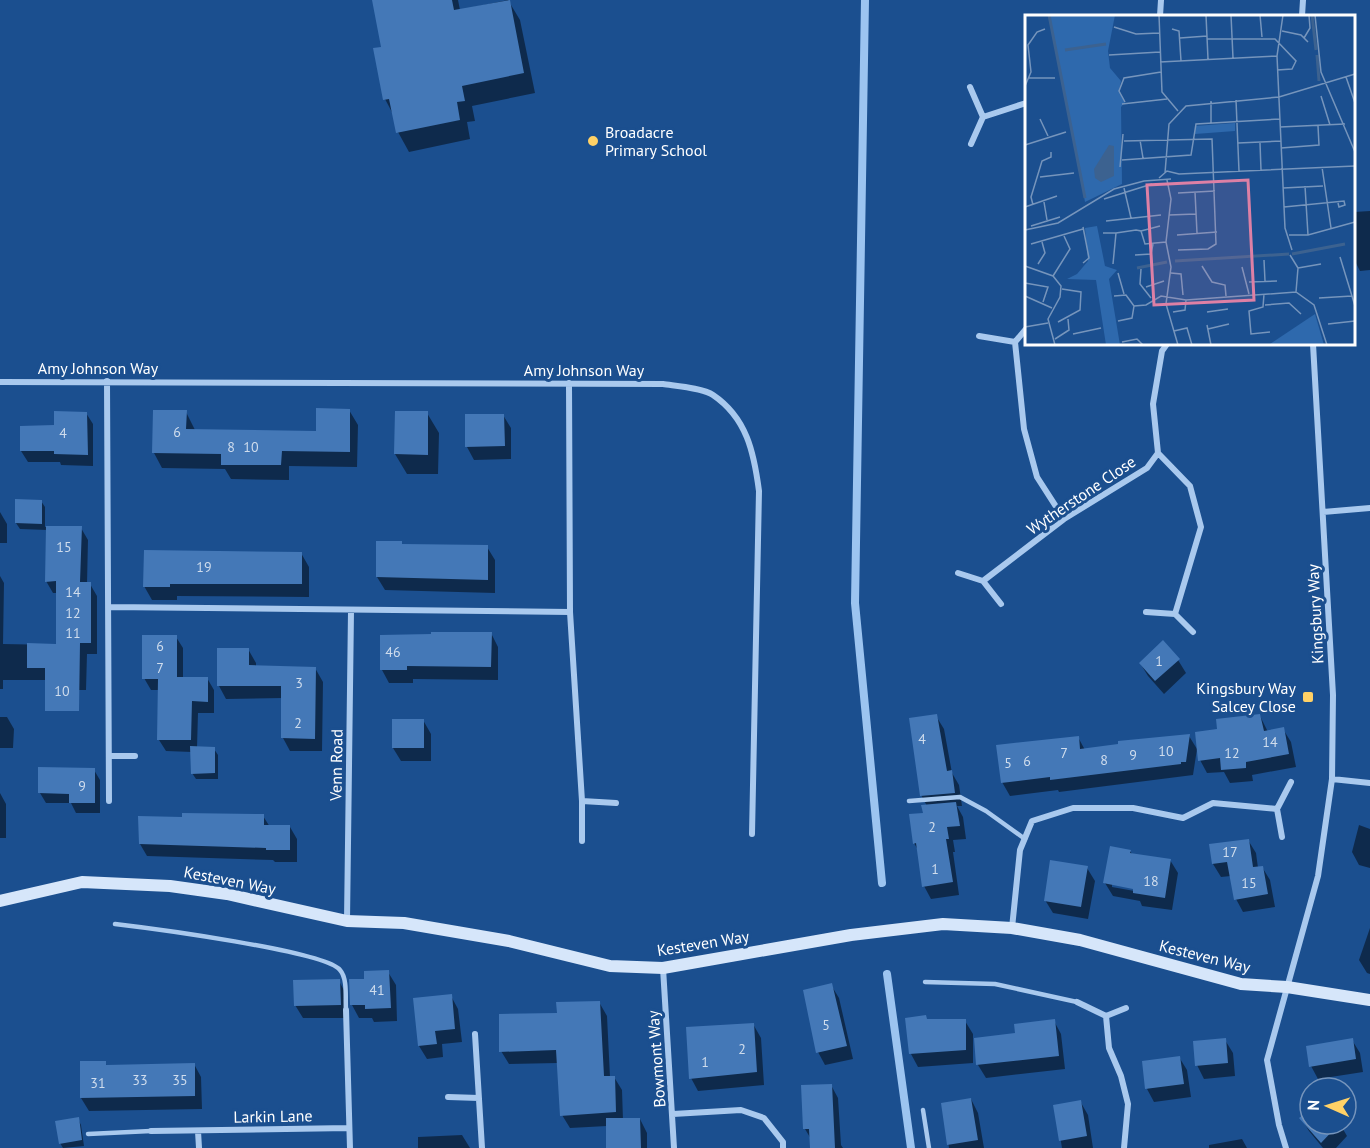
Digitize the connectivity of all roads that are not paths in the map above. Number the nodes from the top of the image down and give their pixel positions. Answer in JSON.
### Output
{"nodes":[{"id":1,"x":1161,"y":0,"type":"edge"},
{"id":2,"x":1303,"y":0,"type":"edge"},
{"id":3,"x":1160,"y":15,"type":"edge"},
{"id":4,"x":1302,"y":15,"type":"edge"},
{"id":5,"x":970,"y":87,"type":"dead end"},
{"id":6,"x":1025,"y":104,"type":"edge"},
{"id":7,"x":983,"y":117,"type":"junction"},
{"id":8,"x":971,"y":144,"type":"dead end"},
{"id":9,"x":1025,"y":329,"type":"edge"},
{"id":10,"x":979,"y":336,"type":"dead end"},
{"id":11,"x":1015,"y":342,"type":"junction"},
{"id":12,"x":1166,"y":345,"type":"edge"},
{"id":13,"x":1313,"y":345,"type":"edge"},
{"id":14,"x":107,"y":381,"type":"junction"},
{"id":15,"x":0,"y":382,"type":"edge"},
{"id":16,"x":569,"y":383,"type":"junction"},
{"id":17,"x":1158,"y":453,"type":"junction"},
{"id":18,"x":1370,"y":508,"type":"edge"},
{"id":19,"x":1323,"y":512,"type":"junction"},
{"id":20,"x":1064,"y":519,"type":"junction"},
{"id":21,"x":958,"y":573,"type":"dead end"},
{"id":22,"x":983,"y":581,"type":"junction"},
{"id":23,"x":1001,"y":604,"type":"dead end"},
{"id":24,"x":109,"y":607,"type":"junction"},
{"id":25,"x":351,"y":611,"type":"junction"},
{"id":26,"x":570,"y":612,"type":"junction"},
{"id":27,"x":1146,"y":612,"type":"dead end"},
{"id":28,"x":1175,"y":614,"type":"junction"},
{"id":29,"x":1193,"y":632,"type":"dead end"},
{"id":30,"x":109,"y":756,"type":"junction"},
{"id":31,"x":135,"y":756,"type":"dead end"},
{"id":32,"x":1332,"y":779,"type":"junction"},
{"id":33,"x":1291,"y":782,"type":"dead end"},
{"id":34,"x":1370,"y":783,"type":"edge"},
{"id":35,"x":110,"y":801,"type":"dead end"},
{"id":36,"x":582,"y":801,"type":"junction"},
{"id":37,"x":909,"y":801,"type":"dead end"},
{"id":38,"x":616,"y":803,"type":"dead end"},
{"id":39,"x":1277,"y":809,"type":"junction"},
{"id":40,"x":752,"y":834,"type":"dead end"},
{"id":41,"x":1282,"y":837,"type":"dead end"},
{"id":42,"x":1024,"y":839,"type":"junction"},
{"id":43,"x":582,"y":842,"type":"dead end"},
{"id":44,"x":1,"y":899,"type":"edge"},
{"id":45,"x":347,"y":921,"type":"junction"},
{"id":46,"x":115,"y":924,"type":"dead end"},
{"id":47,"x":1012,"y":928,"type":"junction"},
{"id":48,"x":663,"y":968,"type":"junction"},
{"id":49,"x":925,"y":982,"type":"dead end"},
{"id":50,"x":1287,"y":987,"type":"junction"},
{"id":51,"x":1370,"y":1000,"type":"edge"},
{"id":52,"x":1077,"y":1002,"type":"joint"},
{"id":53,"x":1126,"y":1008,"type":"dead end"},
{"id":54,"x":346,"y":1010,"type":"joint"},
{"id":55,"x":1106,"y":1016,"type":"junction"},
{"id":56,"x":475,"y":1034,"type":"dead end"},
{"id":57,"x":448,"y":1097,"type":"dead end"},
{"id":58,"x":479,"y":1098,"type":"junction"},
{"id":59,"x":923,"y":1110,"type":"dead end"},
{"id":60,"x":673,"y":1114,"type":"junction"},
{"id":61,"x":349,"y":1128,"type":"junction"},
{"id":62,"x":151,"y":1131,"type":"joint"},
{"id":63,"x":198,"y":1131,"type":"junction"},
{"id":64,"x":88,"y":1134,"type":"dead end"},
{"id":65,"x":199,"y":1148,"type":"edge"},
{"id":66,"x":350,"y":1148,"type":"edge"},
{"id":67,"x":482,"y":1148,"type":"edge"},
{"id":68,"x":674,"y":1148,"type":"edge"},
{"id":69,"x":783,"y":1148,"type":"edge"},
{"id":70,"x":929,"y":1148,"type":"edge"},
{"id":71,"x":1124,"y":1148,"type":"edge"},
{"id":72,"x":1286,"y":1148,"type":"edge"}],
"edges":[{"from":1,"to":3,"type":"street"},
{"from":2,"to":4,"type":"street"},
{"from":5,"to":7,"type":"street"},
{"from":6,"to":7,"type":"street"},
{"from":7,"to":8,"type":"street"},
{"from":9,"to":11,"type":"street"},
{"from":10,"to":11,"type":"street"},
{"from":11,"to":20,"type":"street"},
{"from":12,"to":17,"type":"street","name":"Wytherstone Close"},
{"from":13,"to":19,"type":"street","name":"Kingsbury Way"},
{"from":14,"to":15,"type":"street","name":"Amy Johnson Way"},
{"from":14,"to":16,"type":"street","name":"Amy Johnson Way"},
{"from":14,"to":24,"type":"street"},
{"from":16,"to":26,"type":"street"},
{"from":16,"to":40,"type":"street","name":"Amy Johnson Way"},
{"from":17,"to":20,"type":"street","name":"Wytherstone Close"},
{"from":17,"to":28,"type":"street"},
{"from":18,"to":19,"type":"street"},
{"from":19,"to":32,"type":"street","name":"Kingsbury Way"},
{"from":20,"to":22,"type":"street","name":"Wytherstone Close"},
{"from":21,"to":22,"type":"street"},
{"from":22,"to":23,"type":"street"},
{"from":24,"to":25,"type":"street"},
{"from":24,"to":30,"type":"street"},
{"from":25,"to":26,"type":"street"},
{"from":25,"to":45,"type":"street","name":"Venn Road"},
{"from":26,"to":36,"type":"street"},
{"from":27,"to":28,"type":"street"},
{"from":28,"to":29,"type":"street"},
{"from":30,"to":31,"type":"street"},
{"from":30,"to":35,"type":"street"},
{"from":32,"to":34,"type":"street"},
{"from":32,"to":50,"type":"street","name":"Kingsbury Way"},
{"from":33,"to":39,"type":"street"},
{"from":36,"to":38,"type":"street"},
{"from":36,"to":43,"type":"street"},
{"from":37,"to":42,"type":"lane"},
{"from":39,"to":41,"type":"street"},
{"from":39,"to":42,"type":"street"},
{"from":42,"to":47,"type":"street"},
{"from":44,"to":45,"type":"street","name":"Kesteven Way"},
{"from":45,"to":48,"type":"street","name":"Kesteven Way"},
{"from":46,"to":54,"type":"lane"},
{"from":47,"to":48,"type":"street","name":"Kesteven Way"},
{"from":47,"to":50,"type":"street","name":"Kesteven Way"},
{"from":48,"to":60,"type":"street","name":"Bowmont Way"},
{"from":49,"to":52,"type":"lane"},
{"from":50,"to":51,"type":"street","name":"Kesteven Way"},
{"from":50,"to":72,"type":"street","name":"Kingsbury Way"},
{"from":52,"to":55,"type":"street"},
{"from":53,"to":55,"type":"street"},
{"from":54,"to":61,"type":"street"},
{"from":55,"to":71,"type":"street"},
{"from":56,"to":58,"type":"street"},
{"from":57,"to":58,"type":"street"},
{"from":58,"to":67,"type":"street"},
{"from":59,"to":70,"type":"lane"},
{"from":60,"to":68,"type":"street","name":"Bowmont Way"},
{"from":60,"to":69,"type":"street"},
{"from":61,"to":63,"type":"street","name":"Larkin Lane"},
{"from":61,"to":66,"type":"street"},
{"from":62,"to":63,"type":"street","name":"Larkin Lane"},
{"from":62,"to":64,"type":"lane"},
{"from":63,"to":65,"type":"street"}]}
